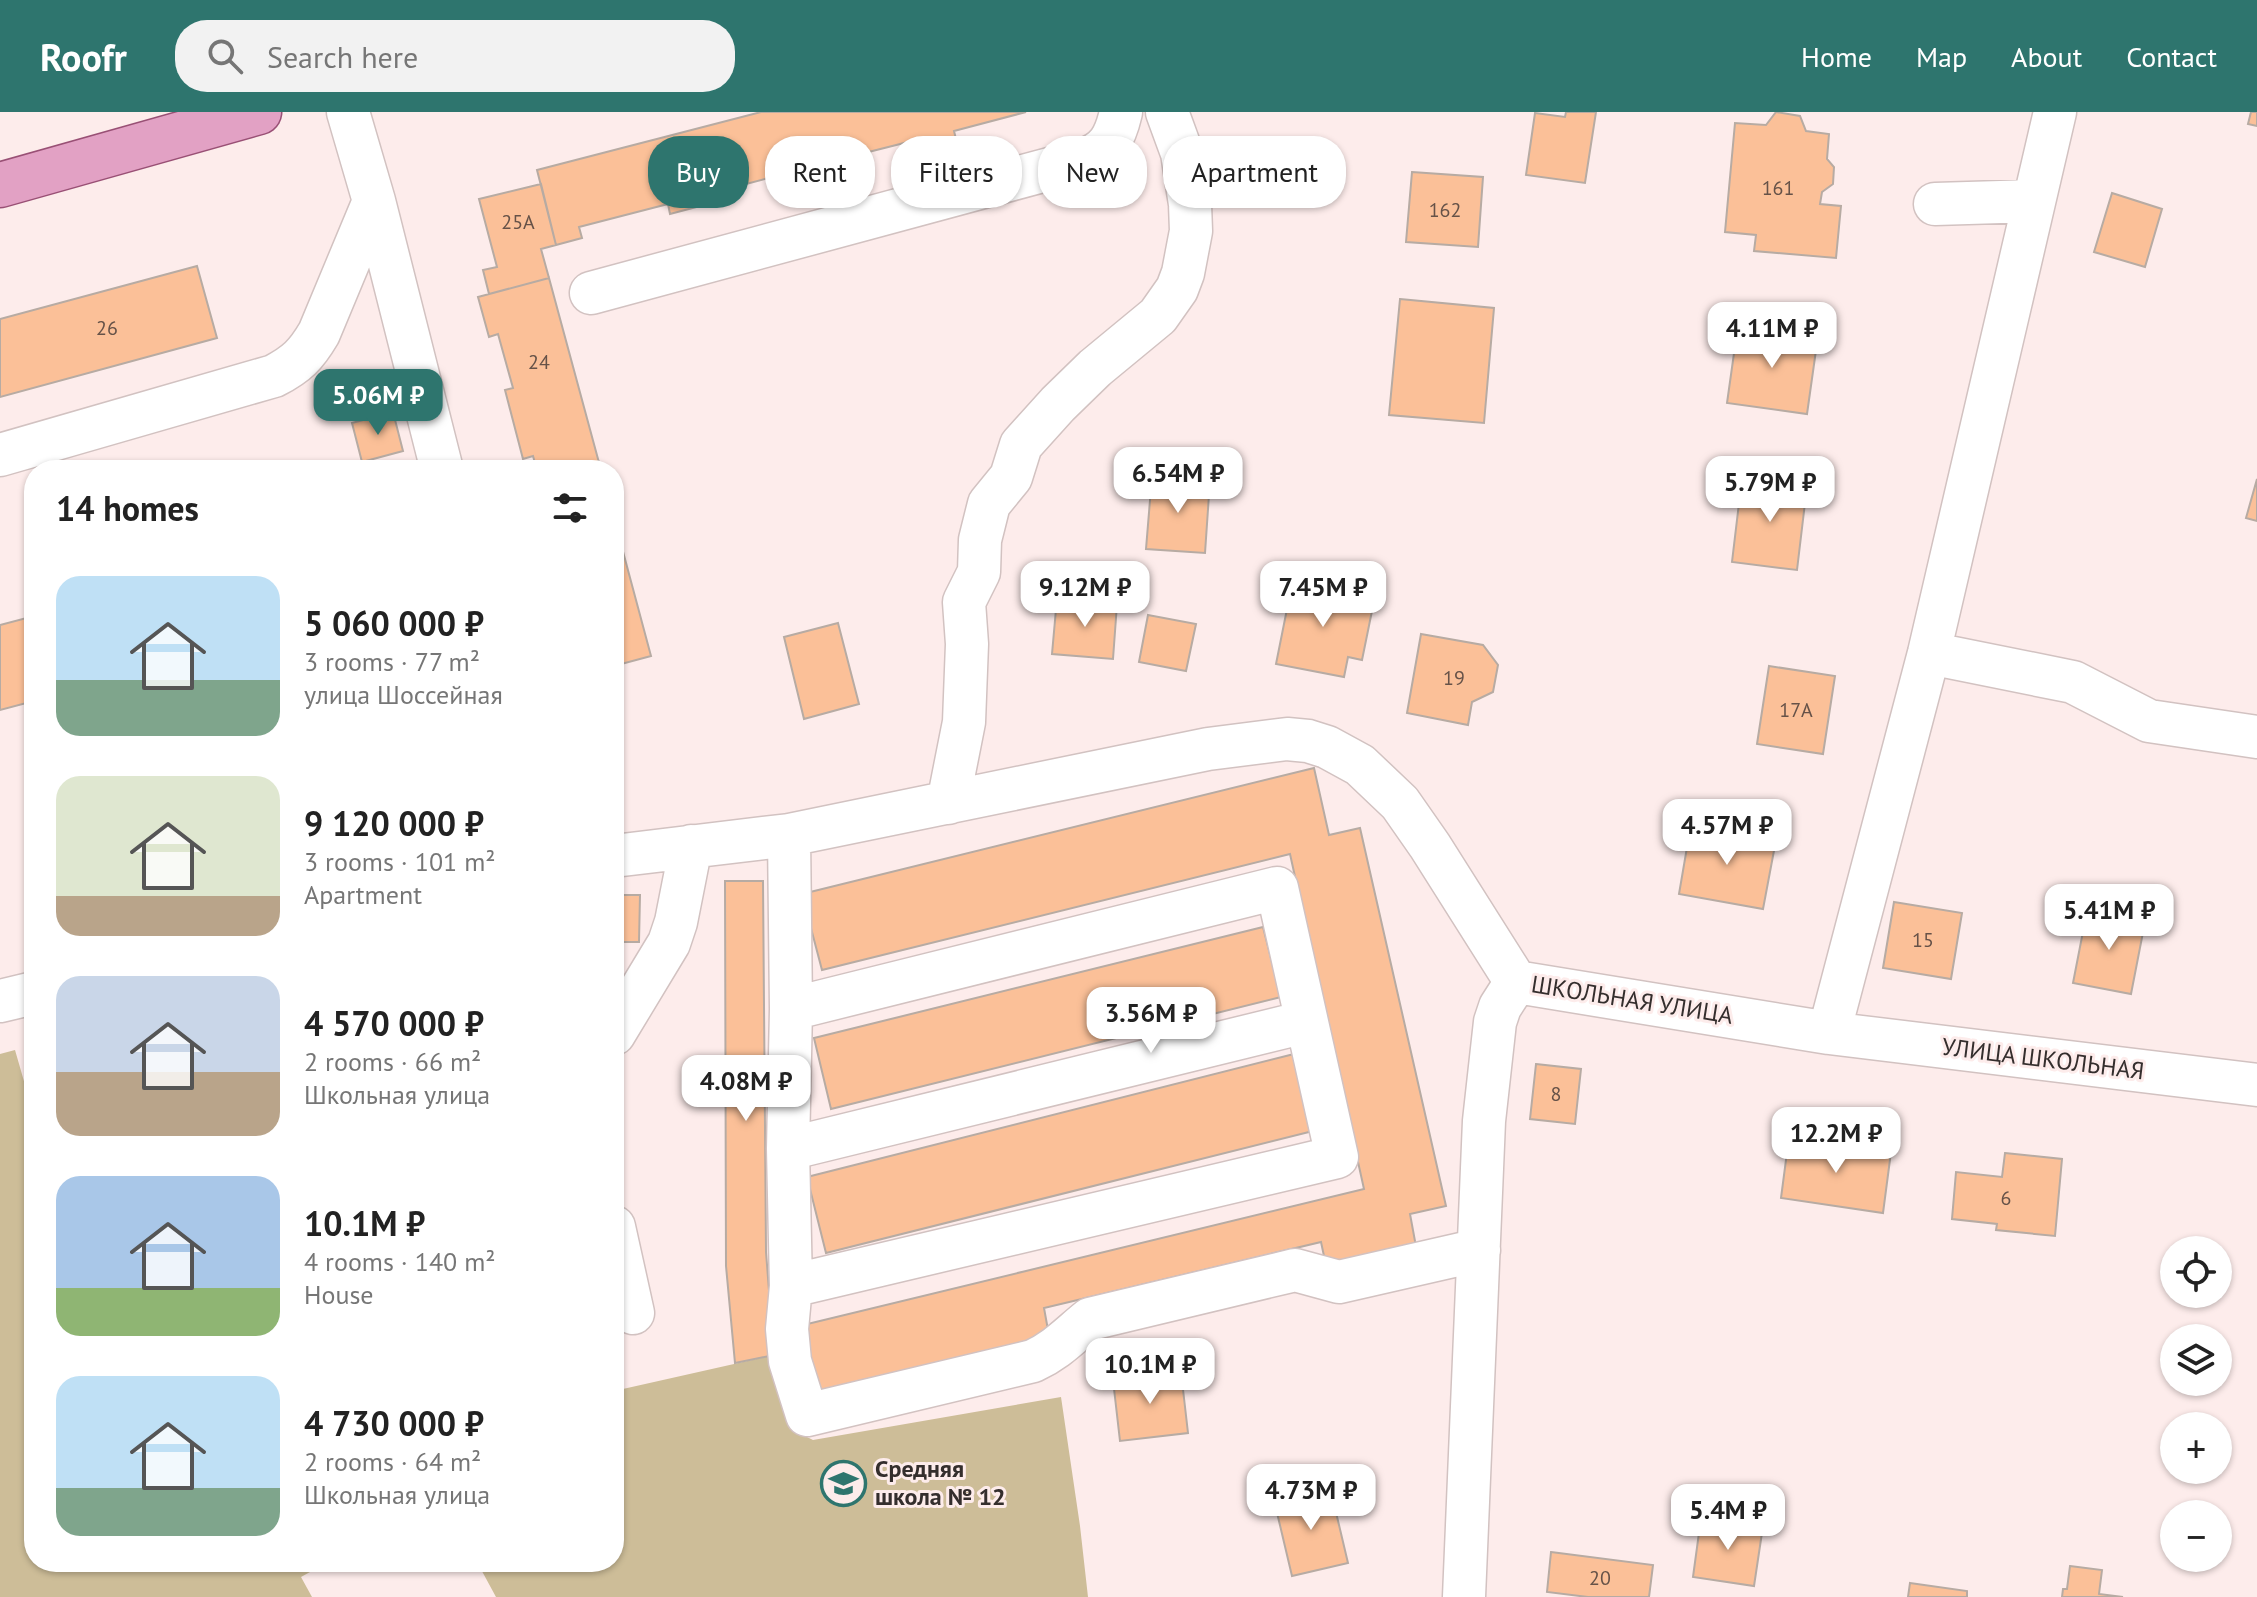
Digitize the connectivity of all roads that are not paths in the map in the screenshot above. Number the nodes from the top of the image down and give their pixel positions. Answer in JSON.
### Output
{"nodes":[{"id":1,"x":259,"y":112,"type":"edge"},
{"id":2,"x":348,"y":112,"type":"edge"},
{"id":3,"x":1121,"y":112,"type":"edge"},
{"id":4,"x":1167,"y":112,"type":"edge"},
{"id":5,"x":2055,"y":112,"type":"edge"},
{"id":6,"x":0,"y":185,"type":"edge"},
{"id":7,"x":374,"y":201,"type":"junction"},
{"id":8,"x":2034,"y":201,"type":"junction"},
{"id":9,"x":1935,"y":204,"type":"dead end"},
{"id":10,"x":591,"y":293,"type":"dead end"},
{"id":11,"x":0,"y":455,"type":"edge"},
{"id":12,"x":439,"y":460,"type":"edge"},
{"id":13,"x":1929,"y":653,"type":"junction"},
{"id":14,"x":2257,"y":737,"type":"edge"},
{"id":15,"x":948,"y":803,"type":"junction"},
{"id":16,"x":789,"y":835,"type":"junction"},
{"id":17,"x":691,"y":846,"type":"junction"},
{"id":18,"x":624,"y":855,"type":"edge"},
{"id":19,"x":1516,"y":982,"type":"junction"},
{"id":20,"x":24,"y":995,"type":"edge"},
{"id":21,"x":0,"y":1001,"type":"edge"},
{"id":22,"x":791,"y":1009,"type":"junction"},
{"id":23,"x":624,"y":1017,"type":"edge"},
{"id":24,"x":1305,"y":1022,"type":"junction"},
{"id":25,"x":1829,"y":1033,"type":"junction"},
{"id":26,"x":2257,"y":1085,"type":"edge"},
{"id":27,"x":788,"y":1149,"type":"junction"},
{"id":28,"x":1479,"y":1250,"type":"junction"},
{"id":29,"x":624,"y":1272,"type":"edge"},
{"id":30,"x":791,"y":1286,"type":"junction"},
{"id":31,"x":633,"y":1313,"type":"dead end"},
{"id":32,"x":1464,"y":1597,"type":"edge"}],
"edges":[{"from":1,"to":6,"type":"main road"},
{"from":2,"to":7,"type":"street"},
{"from":3,"to":10,"type":"street"},
{"from":4,"to":15,"type":"street"},
{"from":5,"to":8,"type":"street"},
{"from":7,"to":11,"type":"street"},
{"from":7,"to":12,"type":"street"},
{"from":8,"to":9,"type":"street"},
{"from":8,"to":13,"type":"street"},
{"from":13,"to":14,"type":"street"},
{"from":13,"to":25,"type":"street"},
{"from":15,"to":16,"type":"street"},
{"from":15,"to":19,"type":"street"},
{"from":16,"to":17,"type":"street"},
{"from":16,"to":22,"type":"street"},
{"from":17,"to":18,"type":"street"},
{"from":17,"to":23,"type":"street"},
{"from":19,"to":25,"type":"street","name":"ШКОЛЬНАЯ УЛИЦА"},
{"from":19,"to":28,"type":"street","name":"ШКОЛЬНАЯ УЛИЦА"},
{"from":20,"to":21,"type":"street"},
{"from":22,"to":24,"type":"street"},
{"from":22,"to":27,"type":"street"},
{"from":24,"to":27,"type":"street"},
{"from":24,"to":30,"type":"street"},
{"from":25,"to":26,"type":"street","name":"УЛИЦА ШКОЛЬНАЯ"},
{"from":27,"to":30,"type":"street"},
{"from":28,"to":30,"type":"street"},
{"from":28,"to":32,"type":"street","name":"ШКОЛЬНАЯ УЛИЦА"},
{"from":29,"to":31,"type":"street"}]}
